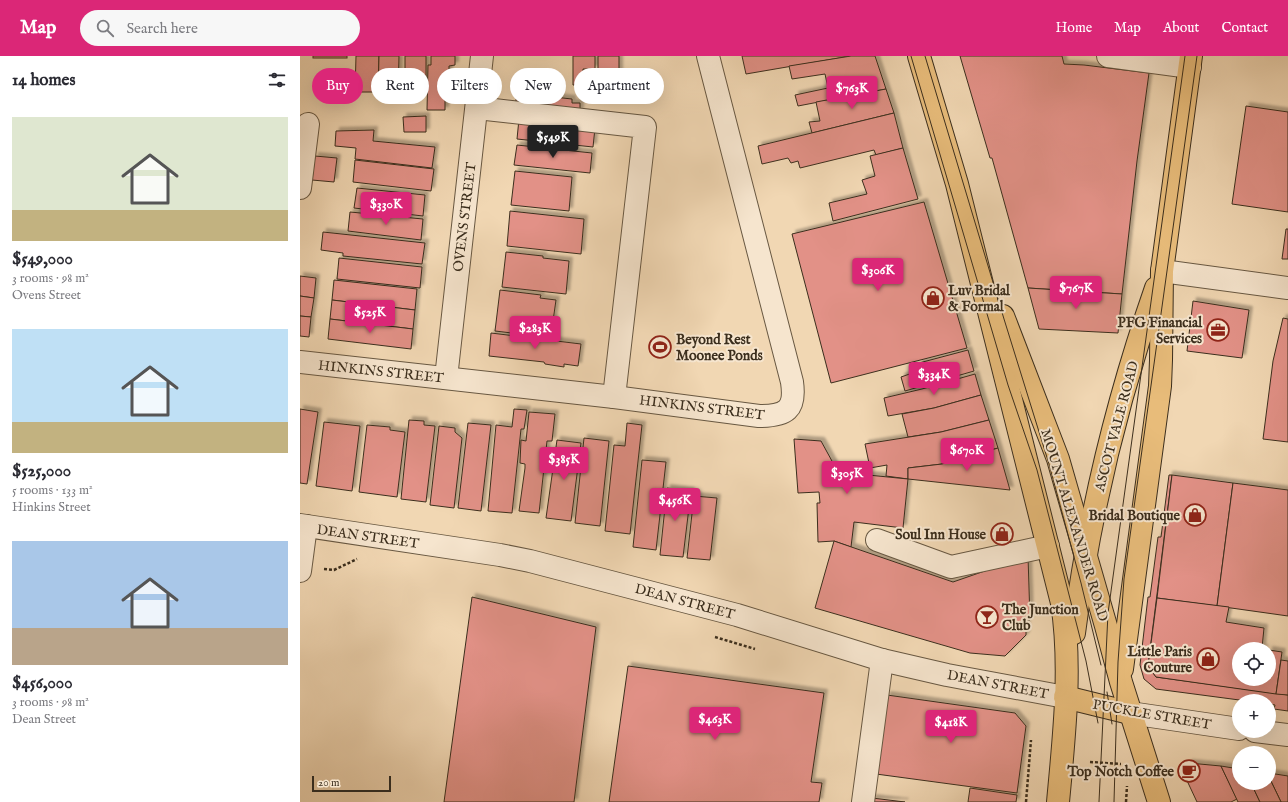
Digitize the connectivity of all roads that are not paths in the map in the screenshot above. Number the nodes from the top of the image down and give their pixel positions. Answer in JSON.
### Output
{"nodes":[{"id":1,"x":482,"y":56,"type":"edge"},
{"id":2,"x":708,"y":56,"type":"edge"},
{"id":3,"x":919,"y":56,"type":"edge"},
{"id":4,"x":1108,"y":56,"type":"edge"},
{"id":5,"x":1191,"y":61,"type":"edge"},
{"id":6,"x":477,"y":108,"type":"junction"},
{"id":7,"x":308,"y":124,"type":"dead end"},
{"id":8,"x":957,"y":184,"type":"junction"},
{"id":9,"x":300,"y":188,"type":"edge"},
{"id":10,"x":1162,"y":271,"type":"junction"},
{"id":11,"x":1288,"y":288,"type":"edge"},
{"id":12,"x":300,"y":362,"type":"edge"},
{"id":13,"x":446,"y":378,"type":"junction"},
{"id":14,"x":614,"y":397,"type":"junction"},
{"id":15,"x":303,"y":526,"type":"edge"},
{"id":16,"x":877,"y":540,"type":"dead end"},
{"id":17,"x":1048,"y":546,"type":"junction"},
{"id":18,"x":1086,"y":556,"type":"junction"},
{"id":19,"x":300,"y":568,"type":"edge"},
{"id":20,"x":882,"y":660,"type":"junction"},
{"id":21,"x":1121,"y":682,"type":"junction"},
{"id":22,"x":1066,"y":688,"type":"junction"},
{"id":23,"x":1130,"y":713,"type":"junction"},
{"id":24,"x":1232,"y":728,"type":"edge"},
{"id":25,"x":1276,"y":734,"type":"edge"},
{"id":26,"x":1288,"y":735,"type":"edge"},
{"id":27,"x":863,"y":802,"type":"edge"},
{"id":28,"x":1058,"y":802,"type":"edge"},
{"id":29,"x":1158,"y":802,"type":"edge"}],
"edges":[{"from":1,"to":6,"type":"street","name":"OVENS STREET"},
{"from":2,"to":14,"type":"street","name":"HINKINS STREET"},
{"from":3,"to":8,"type":"main road","name":"MOUNT ALEXANDER ROAD"},
{"from":4,"to":5,"type":"street"},
{"from":5,"to":10,"type":"main road","name":"ASCOT VALE ROAD"},
{"from":6,"to":13,"type":"street","name":"OVENS STREET"},
{"from":6,"to":14,"type":"street"},
{"from":7,"to":9,"type":"street"},
{"from":8,"to":17,"type":"main road","name":"MOUNT ALEXANDER ROAD"},
{"from":8,"to":18,"type":"main road","name":"MOUNT ALEXANDER ROAD"},
{"from":10,"to":11,"type":"street"},
{"from":10,"to":18,"type":"main road","name":"ASCOT VALE ROAD"},
{"from":10,"to":21,"type":"main road","name":"ASCOT VALE ROAD"},
{"from":12,"to":13,"type":"street","name":"HINKINS STREET"},
{"from":13,"to":14,"type":"street","name":"HINKINS STREET"},
{"from":15,"to":19,"type":"street"},
{"from":15,"to":20,"type":"street","name":"DEAN STREET"},
{"from":16,"to":17,"type":"street"},
{"from":17,"to":22,"type":"main road","name":"MOUNT ALEXANDER ROAD"},
{"from":18,"to":21,"type":"main road","name":"MOUNT ALEXANDER ROAD"},
{"from":18,"to":22,"type":"main road","name":"ASCOT VALE ROAD"},
{"from":20,"to":22,"type":"street","name":"DEAN STREET"},
{"from":20,"to":27,"type":"street"},
{"from":21,"to":23,"type":"main road","name":"MOUNT ALEXANDER ROAD"},
{"from":22,"to":23,"type":"main road","name":"PUCKLE STREET"},
{"from":22,"to":28,"type":"main road","name":"MOUNT ALEXANDER ROAD"},
{"from":23,"to":24,"type":"street","name":"PUCKLE STREET"},
{"from":23,"to":29,"type":"main road","name":"MOUNT ALEXANDER ROAD"},
{"from":25,"to":26,"type":"street"}]}
